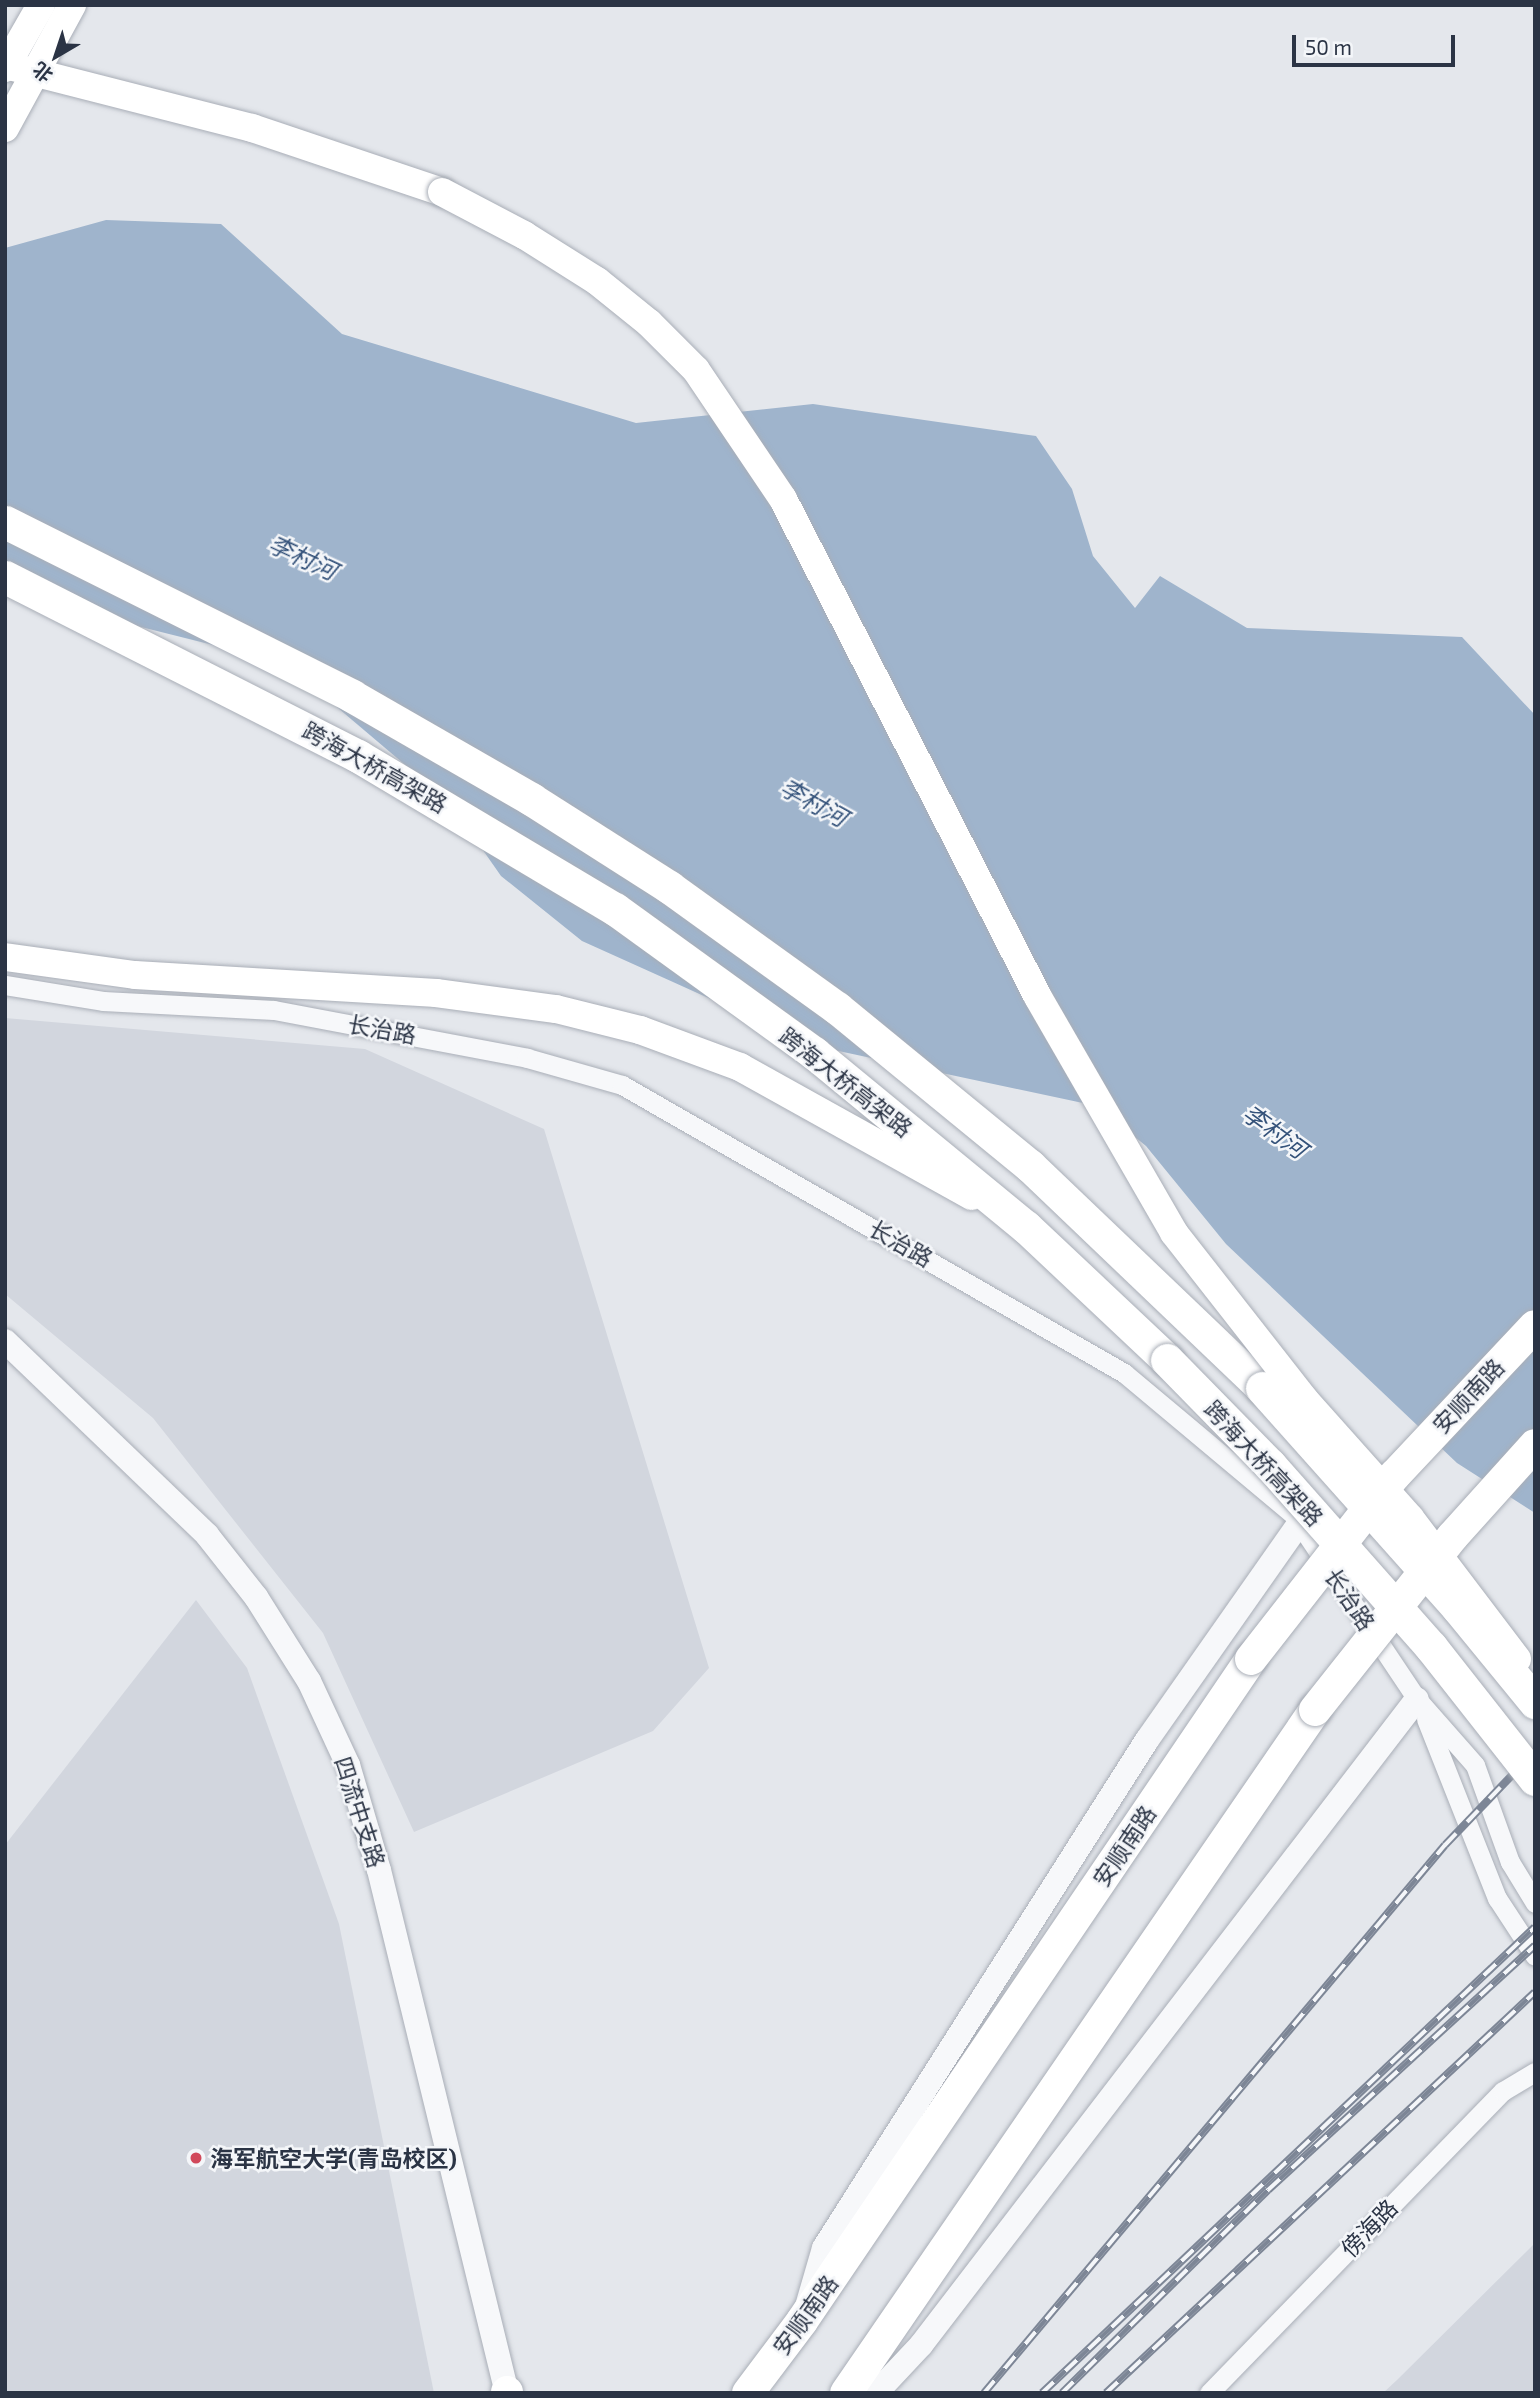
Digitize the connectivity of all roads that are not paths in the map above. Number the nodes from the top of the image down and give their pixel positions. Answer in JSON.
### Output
{"nodes":[{"id":1,"x":41,"y":5,"type":"edge"},
{"id":2,"x":72,"y":5,"type":"edge"},
{"id":3,"x":6,"y":66,"type":"edge"},
{"id":4,"x":35,"y":72,"type":"junction"},
{"id":5,"x":6,"y":126,"type":"edge"},
{"id":6,"x":5,"y":522,"type":"edge"},
{"id":7,"x":5,"y":577,"type":"edge"},
{"id":8,"x":5,"y":957,"type":"edge"},
{"id":9,"x":5,"y":985,"type":"edge"},
{"id":10,"x":1026,"y":1227,"type":"junction"},
{"id":11,"x":1535,"y":1326,"type":"edge"},
{"id":12,"x":5,"y":1341,"type":"edge"},
{"id":13,"x":1535,"y":1445,"type":"edge"},
{"id":14,"x":1301,"y":1521,"type":"junction"},
{"id":15,"x":1535,"y":1692,"type":"edge"},
{"id":16,"x":1417,"y":1699,"type":"junction"},
{"id":17,"x":1535,"y":1702,"type":"edge"},
{"id":18,"x":1535,"y":1779,"type":"edge"},
{"id":19,"x":1535,"y":1903,"type":"edge"},
{"id":20,"x":1535,"y":1956,"type":"edge"},
{"id":21,"x":1535,"y":2072,"type":"edge"},
{"id":22,"x":802,"y":2322,"type":"junction"},
{"id":23,"x":507,"y":2393,"type":"edge"},
{"id":24,"x":748,"y":2393,"type":"edge"},
{"id":25,"x":846,"y":2393,"type":"edge"},
{"id":26,"x":876,"y":2393,"type":"edge"},
{"id":27,"x":1209,"y":2393,"type":"edge"}],
"edges":[{"from":1,"to":3,"type":"main road"},
{"from":2,"to":4,"type":"main road"},
{"from":3,"to":4,"type":"main road"},
{"from":4,"to":5,"type":"main road"},
{"from":4,"to":15,"type":"main road","bridge":true},
{"from":6,"to":17,"type":"highway","name":"跨海大桥高架路","bridge":true},
{"from":7,"to":10,"type":"highway","name":"跨海大桥高架路"},
{"from":8,"to":10,"type":"main road"},
{"from":9,"to":14,"type":"street","name":"长治路"},
{"from":10,"to":18,"type":"highway","name":"跨海大桥高架路","bridge":true},
{"from":11,"to":22,"type":"main road","name":"安顺南路","bridge":true},
{"from":12,"to":23,"type":"street","name":"四流中支路"},
{"from":13,"to":25,"type":"main road","bridge":true},
{"from":14,"to":16,"type":"street","name":"长治路"},
{"from":14,"to":22,"type":"street"},
{"from":16,"to":19,"type":"street","name":"长治路"},
{"from":16,"to":20,"type":"street"},
{"from":16,"to":26,"type":"street"},
{"from":21,"to":27,"type":"street","name":"傍海路"},
{"from":22,"to":24,"type":"main road","name":"安顺南路"}]}
